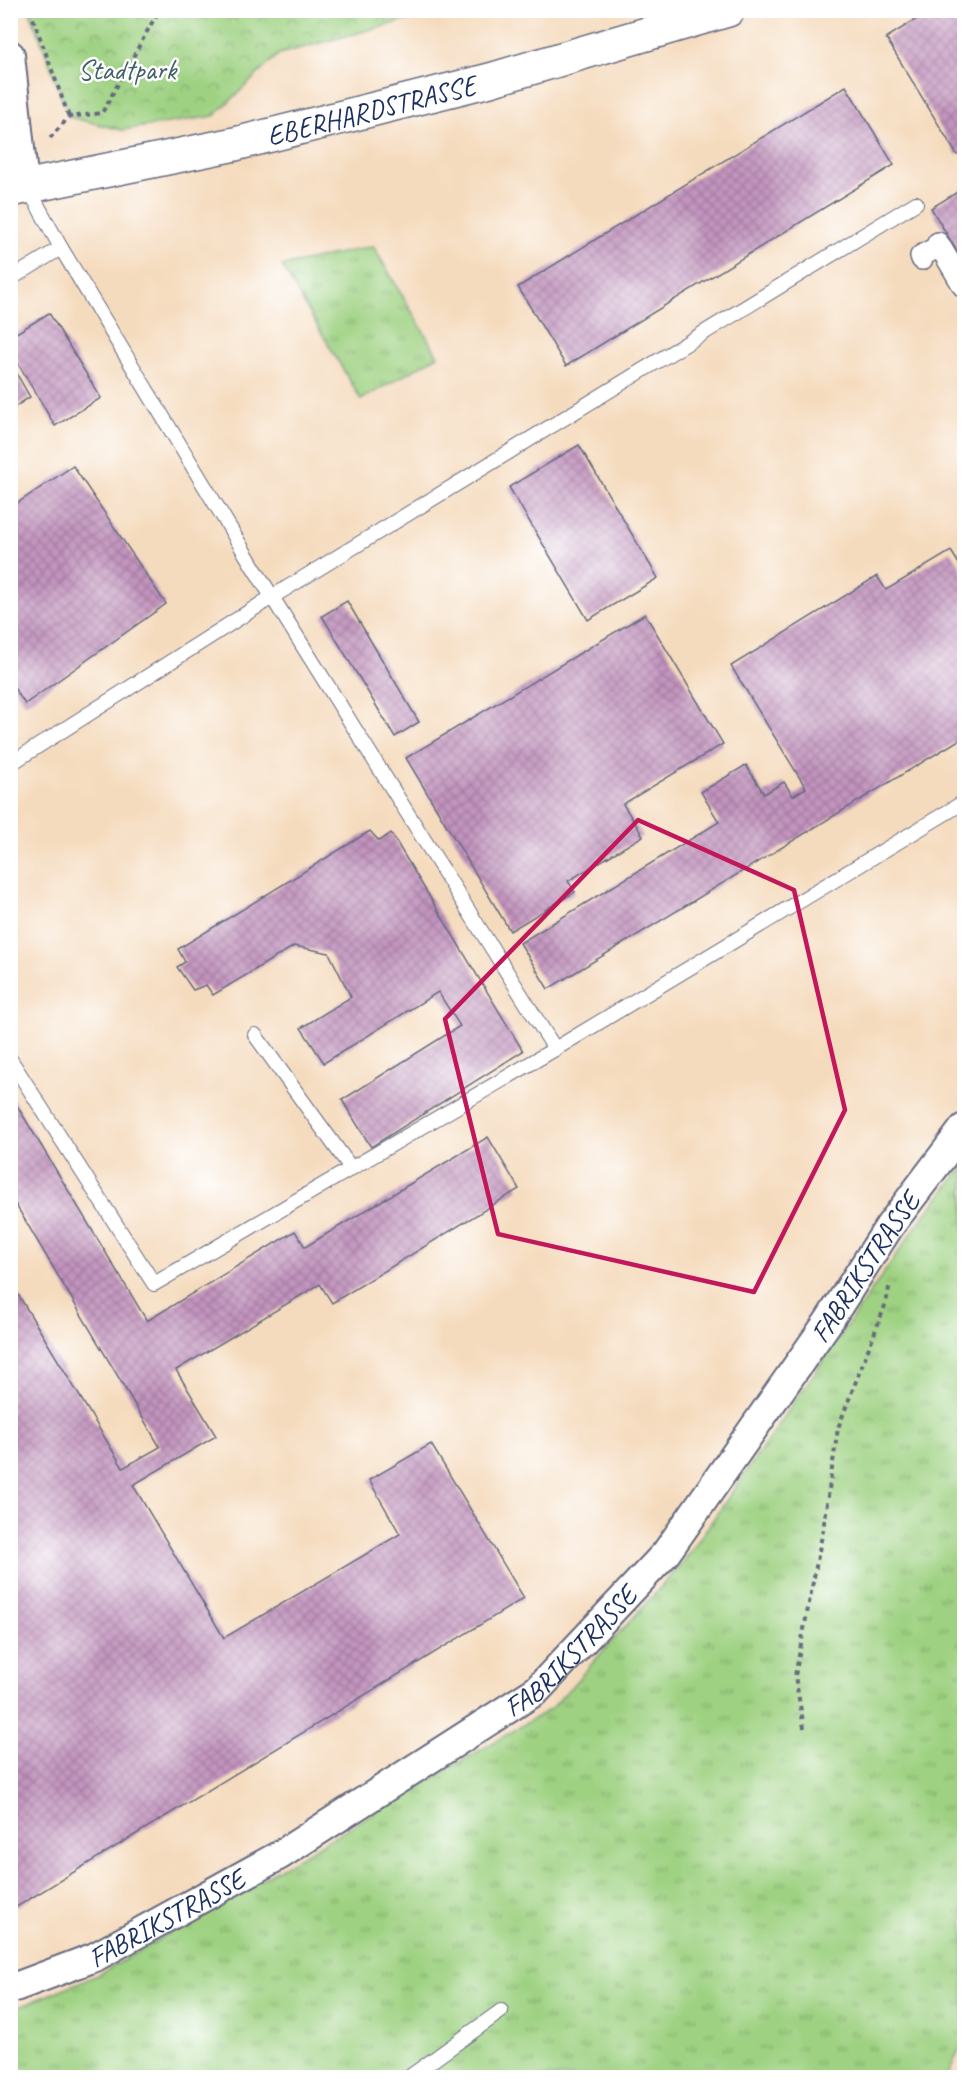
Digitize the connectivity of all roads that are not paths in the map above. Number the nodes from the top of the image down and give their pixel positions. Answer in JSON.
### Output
{"nodes":[{"id":1,"x":728,"y":10,"type":"edge"},
{"id":2,"x":10,"y":55,"type":"edge"},
{"id":3,"x":20,"y":181,"type":"edge"},
{"id":4,"x":916,"y":203,"type":"dead end"},
{"id":5,"x":61,"y":248,"type":"junction"},
{"id":6,"x":922,"y":259,"type":"dead end"},
{"id":7,"x":10,"y":279,"type":"edge"},
{"id":8,"x":964,"y":287,"type":"edge"},
{"id":9,"x":272,"y":597,"type":"junction"},
{"id":10,"x":10,"y":764,"type":"edge"},
{"id":11,"x":964,"y":802,"type":"edge"},
{"id":12,"x":255,"y":1035,"type":"dead end"},
{"id":13,"x":555,"y":1049,"type":"junction"},
{"id":14,"x":10,"y":1059,"type":"edge"},
{"id":15,"x":964,"y":1128,"type":"edge"},
{"id":16,"x":351,"y":1168,"type":"junction"},
{"id":17,"x":10,"y":1989,"type":"edge"},
{"id":18,"x":501,"y":2011,"type":"dead end"},
{"id":19,"x":408,"y":2078,"type":"edge"}],
"edges":[{"from":1,"to":3,"type":"main road","name":"EBERHARDSTRASSE"},
{"from":2,"to":3,"type":"street"},
{"from":3,"to":5,"type":"lane"},
{"from":4,"to":9,"type":"lane"},
{"from":5,"to":7,"type":"lane"},
{"from":5,"to":9,"type":"lane"},
{"from":6,"to":8,"type":"street"},
{"from":9,"to":10,"type":"lane"},
{"from":9,"to":13,"type":"lane"},
{"from":11,"to":13,"type":"lane"},
{"from":12,"to":16,"type":"lane"},
{"from":13,"to":16,"type":"lane"},
{"from":14,"to":16,"type":"lane"},
{"from":15,"to":17,"type":"street","name":"FABRIKSTRASSE"},
{"from":18,"to":19,"type":"lane"}]}
